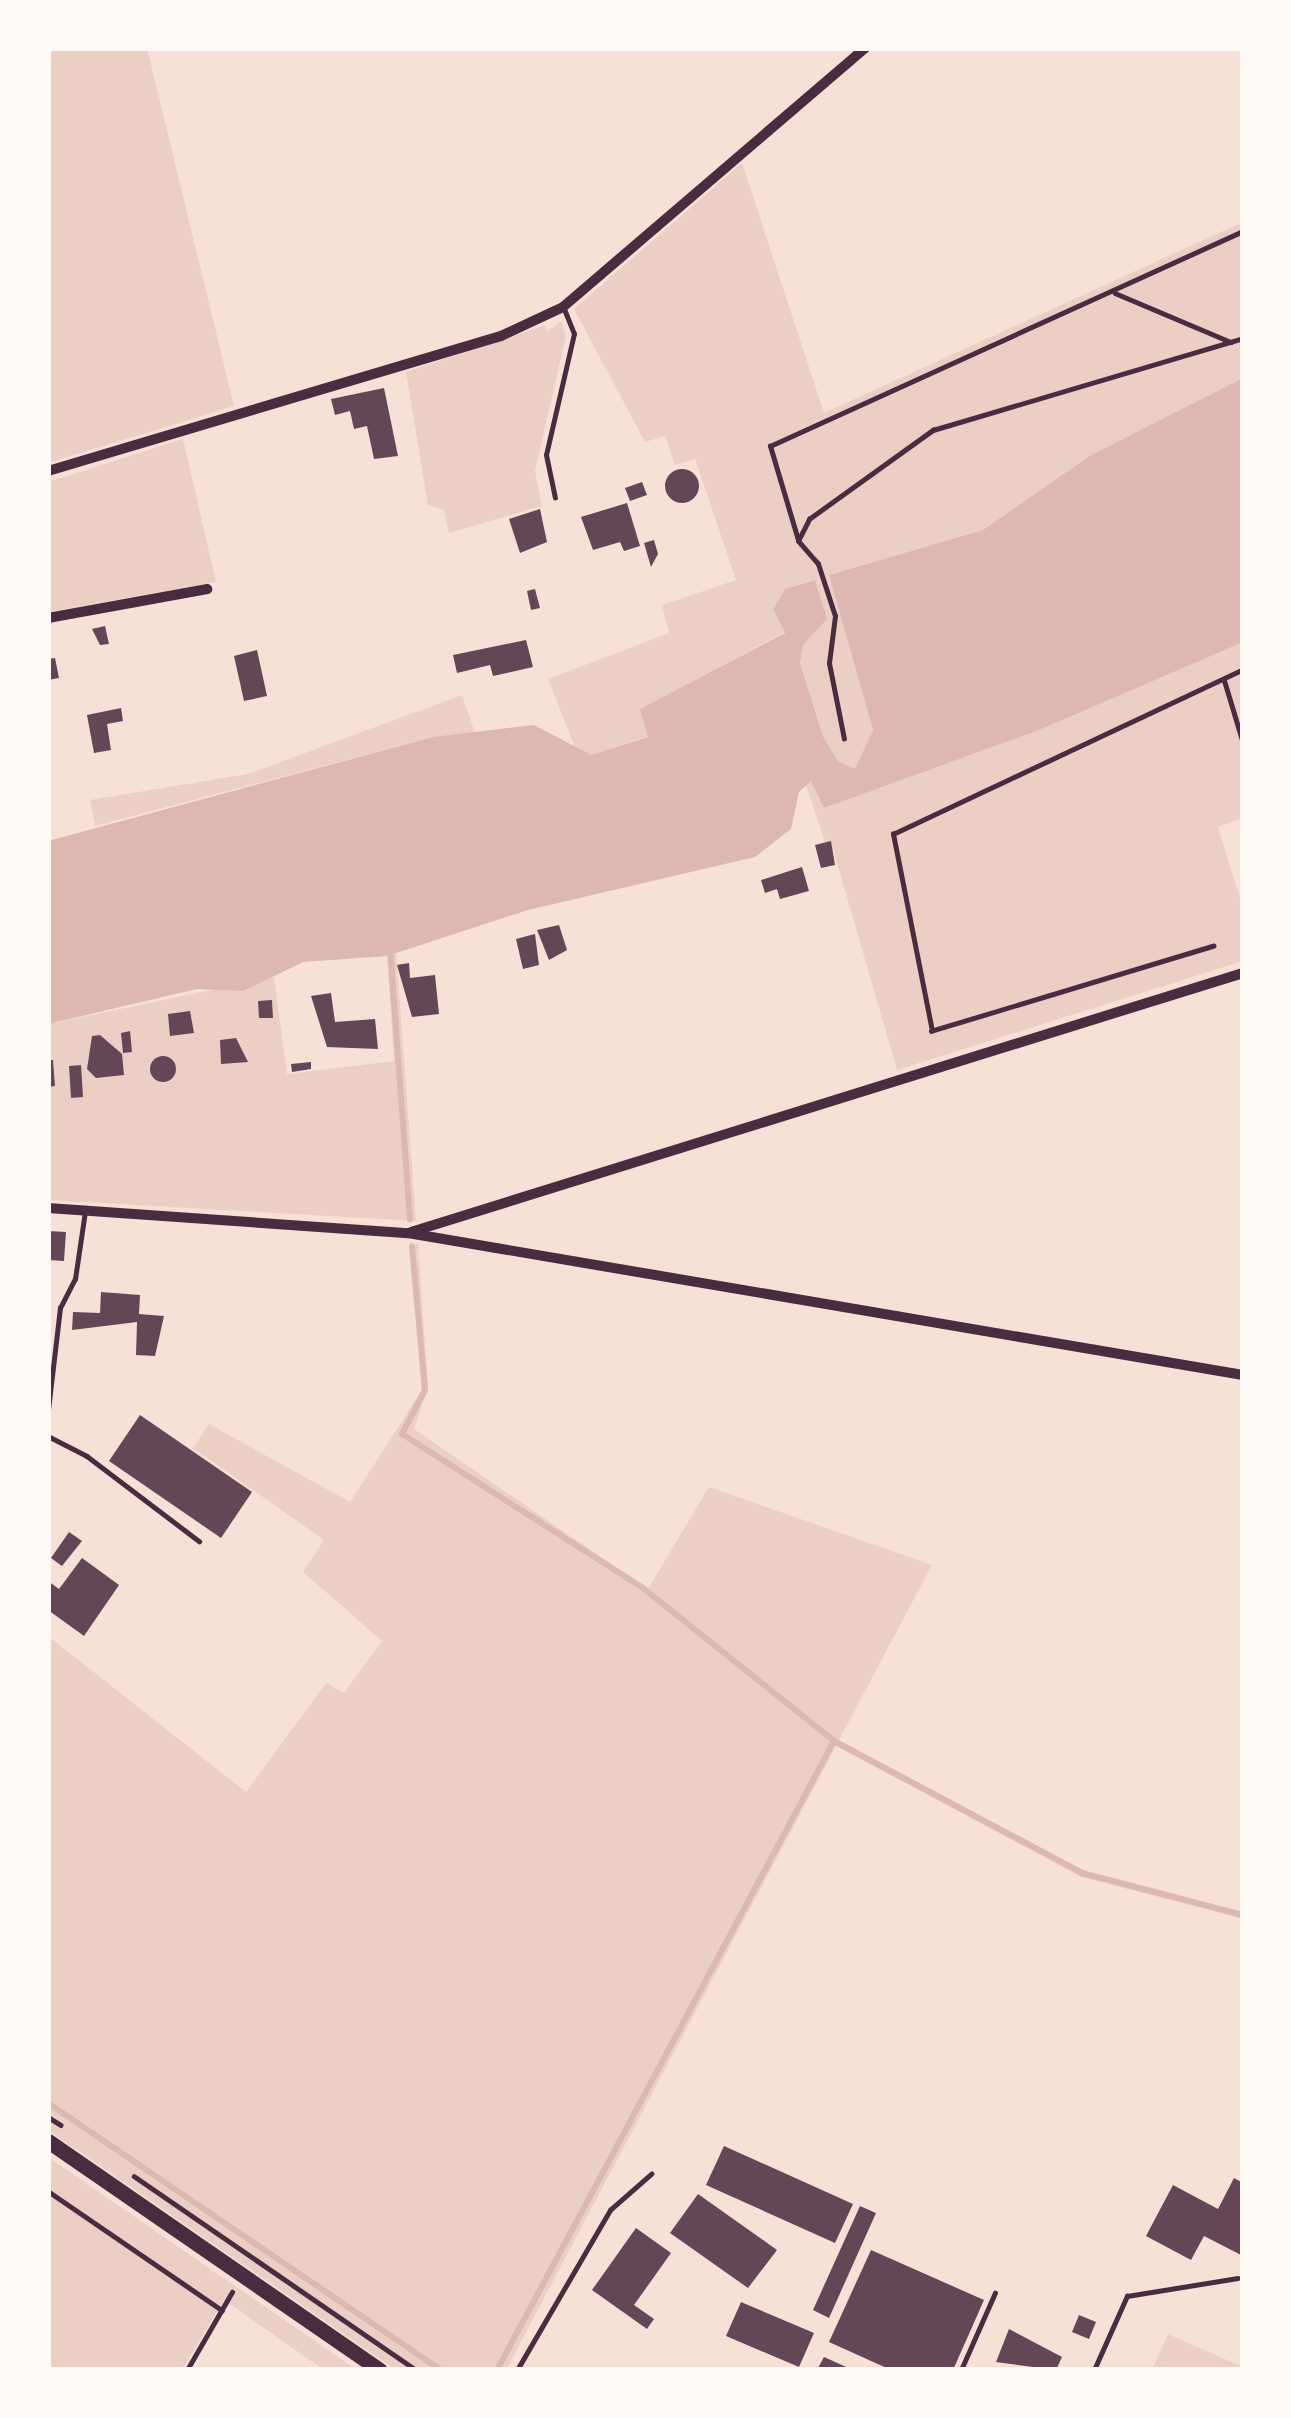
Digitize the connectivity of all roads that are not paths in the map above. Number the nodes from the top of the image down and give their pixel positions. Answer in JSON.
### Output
{"nodes":[{"id":1,"x":865,"y":48,"type":"edge"},
{"id":2,"x":563,"y":307,"type":"junction"},
{"id":3,"x":48,"y":471,"type":"edge"},
{"id":4,"x":555,"y":498,"type":"dead end"},
{"id":5,"x":207,"y":589,"type":"dead end"},
{"id":6,"x":48,"y":618,"type":"edge"},
{"id":7,"x":1243,"y":973,"type":"edge"},
{"id":8,"x":48,"y":1208,"type":"edge"},
{"id":9,"x":85,"y":1211,"type":"junction"},
{"id":10,"x":408,"y":1233,"type":"junction"},
{"id":11,"x":1243,"y":1375,"type":"edge"},
{"id":12,"x":48,"y":1410,"type":"edge"},
{"id":13,"x":48,"y":1436,"type":"edge"},
{"id":14,"x":200,"y":1540,"type":"dead end"},
{"id":15,"x":48,"y":2141,"type":"edge"},
{"id":16,"x":651,"y":2174,"type":"dead end"},
{"id":17,"x":1238,"y":2278,"type":"dead end"},
{"id":18,"x":380,"y":2370,"type":"edge"},
{"id":19,"x":517,"y":2370,"type":"edge"},
{"id":20,"x":1094,"y":2370,"type":"edge"}],
"edges":[{"from":1,"to":2,"type":"street"},
{"from":2,"to":3,"type":"street"},
{"from":2,"to":4,"type":"lane"},
{"from":5,"to":6,"type":"street"},
{"from":7,"to":10,"type":"street"},
{"from":8,"to":9,"type":"street"},
{"from":9,"to":10,"type":"street"},
{"from":9,"to":12,"type":"lane"},
{"from":10,"to":11,"type":"street"},
{"from":13,"to":14,"type":"lane"},
{"from":15,"to":18,"type":"main road"},
{"from":16,"to":19,"type":"lane"},
{"from":17,"to":20,"type":"lane"}]}
